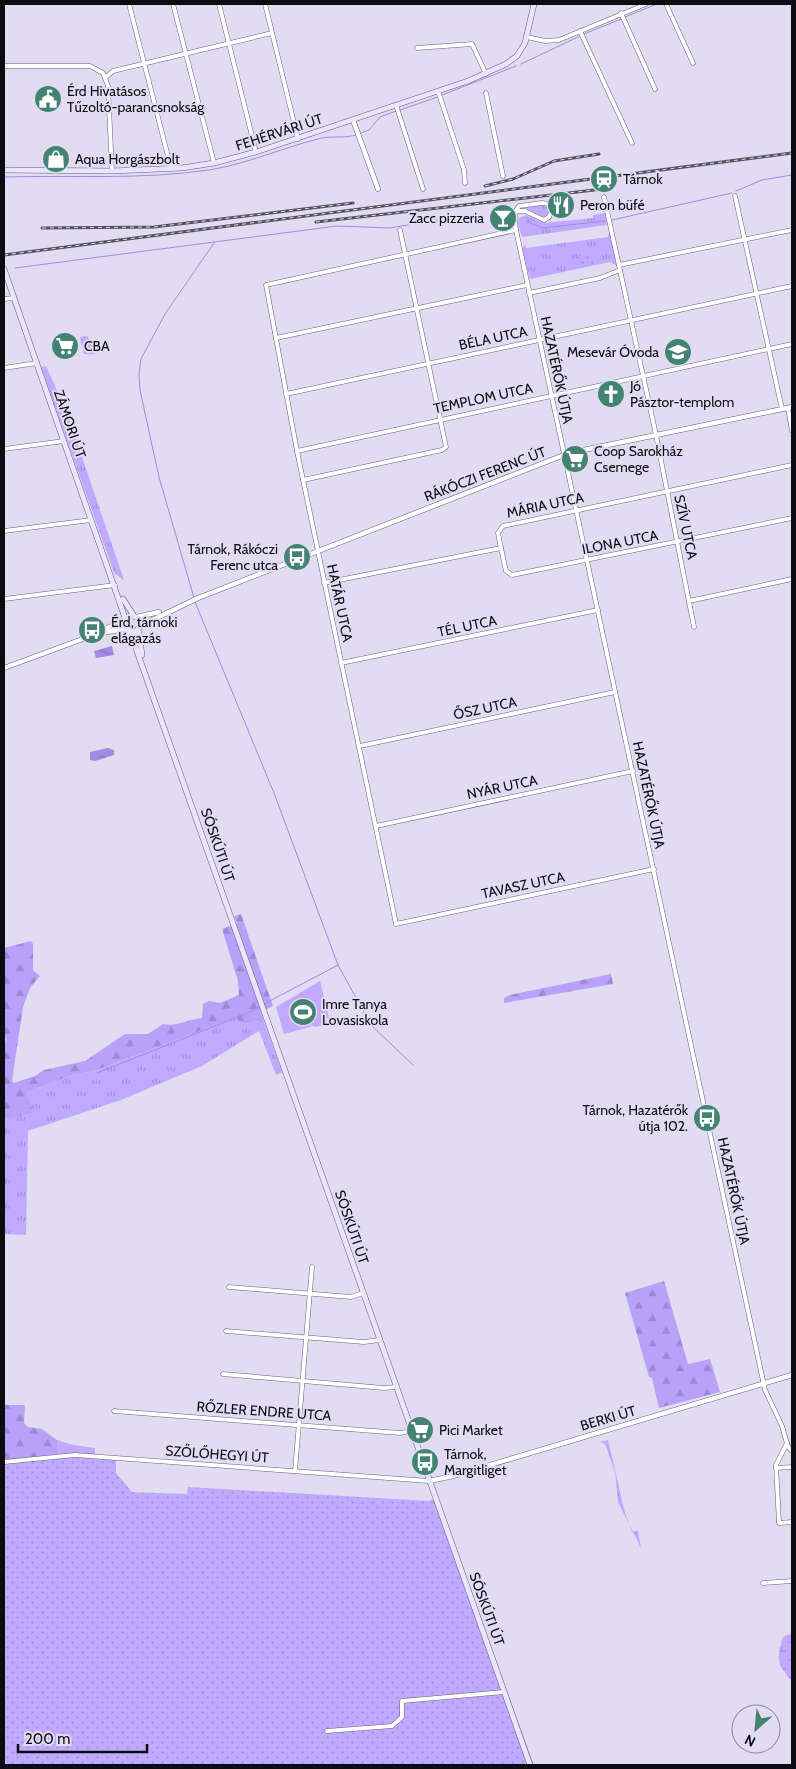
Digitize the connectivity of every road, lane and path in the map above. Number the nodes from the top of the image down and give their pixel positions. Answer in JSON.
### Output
{"nodes":[{"id":1,"x":129,"y":4,"type":"edge"},
{"id":2,"x":173,"y":4,"type":"edge"},
{"id":3,"x":219,"y":4,"type":"edge"},
{"id":4,"x":265,"y":4,"type":"edge"},
{"id":5,"x":534,"y":4,"type":"edge"},
{"id":6,"x":646,"y":4,"type":"edge"},
{"id":7,"x":666,"y":4,"type":"edge"},
{"id":8,"x":621,"y":13,"type":"junction"},
{"id":9,"x":580,"y":31,"type":"junction"},
{"id":10,"x":272,"y":33,"type":"junction"},
{"id":11,"x":527,"y":37,"type":"junction"},
{"id":12,"x":228,"y":44,"type":"junction"},
{"id":13,"x":417,"y":48,"type":"dead end"},
{"id":14,"x":185,"y":54,"type":"junction"},
{"id":15,"x":693,"y":63,"type":"dead end"},
{"id":16,"x":143,"y":65,"type":"junction"},
{"id":17,"x":4,"y":66,"type":"edge"},
{"id":18,"x":486,"y":74,"type":"junction"},
{"id":19,"x":106,"y":77,"type":"junction"},
{"id":20,"x":655,"y":89,"type":"dead end"},
{"id":21,"x":438,"y":91,"type":"junction"},
{"id":22,"x":486,"y":93,"type":"dead end"},
{"id":23,"x":396,"y":106,"type":"junction"},
{"id":24,"x":353,"y":120,"type":"junction"},
{"id":25,"x":298,"y":139,"type":"junction"},
{"id":26,"x":632,"y":143,"type":"dead end"},
{"id":27,"x":256,"y":152,"type":"junction"},
{"id":28,"x":214,"y":163,"type":"junction"},
{"id":29,"x":171,"y":168,"type":"junction"},
{"id":30,"x":112,"y":171,"type":"junction"},
{"id":31,"x":4,"y":172,"type":"edge"},
{"id":32,"x":503,"y":176,"type":"dead end"},
{"id":33,"x":466,"y":183,"type":"dead end"},
{"id":34,"x":378,"y":189,"type":"dead end"},
{"id":35,"x":423,"y":189,"type":"dead end"},
{"id":36,"x":735,"y":196,"type":"dead end"},
{"id":37,"x":604,"y":197,"type":"dead end"},
{"id":38,"x":516,"y":211,"type":"junction"},
{"id":39,"x":400,"y":230,"type":"dead end"},
{"id":40,"x":516,"y":230,"type":"junction"},
{"id":41,"x":792,"y":230,"type":"edge"},
{"id":42,"x":745,"y":240,"type":"junction"},
{"id":43,"x":405,"y":254,"type":"junction"},
{"id":44,"x":620,"y":268,"type":"junction"},
{"id":45,"x":4,"y":269,"type":"edge"},
{"id":46,"x":527,"y":285,"type":"junction"},
{"id":47,"x":792,"y":286,"type":"edge"},
{"id":48,"x":529,"y":293,"type":"junction"},
{"id":49,"x":757,"y":294,"type":"junction"},
{"id":50,"x":14,"y":298,"type":"junction"},
{"id":51,"x":4,"y":299,"type":"edge"},
{"id":52,"x":417,"y":308,"type":"junction"},
{"id":53,"x":631,"y":321,"type":"junction"},
{"id":54,"x":276,"y":338,"type":"junction"},
{"id":55,"x":538,"y":340,"type":"junction"},
{"id":56,"x":792,"y":344,"type":"edge"},
{"id":57,"x":769,"y":349,"type":"junction"},
{"id":58,"x":37,"y":363,"type":"junction"},
{"id":59,"x":429,"y":363,"type":"junction"},
{"id":60,"x":4,"y":368,"type":"edge"},
{"id":61,"x":643,"y":375,"type":"junction"},
{"id":62,"x":286,"y":394,"type":"junction"},
{"id":63,"x":551,"y":395,"type":"junction"},
{"id":64,"x":787,"y":408,"type":"edge"},
{"id":65,"x":442,"y":419,"type":"junction"},
{"id":66,"x":792,"y":432,"type":"edge"},
{"id":67,"x":656,"y":435,"type":"junction"},
{"id":68,"x":64,"y":441,"type":"junction"},
{"id":69,"x":4,"y":449,"type":"edge"},
{"id":70,"x":297,"y":450,"type":"junction"},
{"id":71,"x":564,"y":455,"type":"junction"},
{"id":72,"x":792,"y":465,"type":"edge"},
{"id":73,"x":303,"y":480,"type":"junction"},
{"id":74,"x":667,"y":491,"type":"junction"},
{"id":75,"x":576,"y":510,"type":"junction"},
{"id":76,"x":792,"y":518,"type":"edge"},
{"id":77,"x":91,"y":520,"type":"junction"},
{"id":78,"x":4,"y":531,"type":"edge"},
{"id":79,"x":678,"y":542,"type":"junction"},
{"id":80,"x":501,"y":548,"type":"junction"},
{"id":81,"x":318,"y":552,"type":"junction"},
{"id":82,"x":588,"y":560,"type":"junction"},
{"id":83,"x":792,"y":579,"type":"edge"},
{"id":84,"x":324,"y":583,"type":"junction"},
{"id":85,"x":115,"y":585,"type":"junction"},
{"id":86,"x":4,"y":599,"type":"edge"},
{"id":87,"x":689,"y":602,"type":"junction"},
{"id":88,"x":175,"y":608,"type":"junction"},
{"id":89,"x":598,"y":610,"type":"junction"},
{"id":90,"x":136,"y":616,"type":"junction"},
{"id":91,"x":125,"y":619,"type":"junction"},
{"id":92,"x":139,"y":627,"type":"junction"},
{"id":93,"x":694,"y":627,"type":"dead end"},
{"id":94,"x":126,"y":630,"type":"junction"},
{"id":95,"x":88,"y":637,"type":"junction"},
{"id":96,"x":341,"y":663,"type":"junction"},
{"id":97,"x":4,"y":667,"type":"edge"},
{"id":98,"x":615,"y":692,"type":"junction"},
{"id":99,"x":153,"y":696,"type":"junction"},
{"id":100,"x":360,"y":746,"type":"junction"},
{"id":101,"x":633,"y":770,"type":"junction"},
{"id":102,"x":376,"y":826,"type":"junction"},
{"id":103,"x":654,"y":868,"type":"junction"},
{"id":104,"x":396,"y":924,"type":"joint"},
{"id":105,"x":312,"y":1267,"type":"dead end"},
{"id":106,"x":229,"y":1286,"type":"dead end"},
{"id":107,"x":309,"y":1293,"type":"junction"},
{"id":108,"x":363,"y":1293,"type":"junction"},
{"id":109,"x":226,"y":1331,"type":"dead end"},
{"id":110,"x":306,"y":1337,"type":"junction"},
{"id":111,"x":380,"y":1340,"type":"junction"},
{"id":112,"x":223,"y":1374,"type":"dead end"},
{"id":113,"x":792,"y":1376,"type":"edge"},
{"id":114,"x":302,"y":1380,"type":"junction"},
{"id":115,"x":764,"y":1384,"type":"junction"},
{"id":116,"x":396,"y":1387,"type":"junction"},
{"id":117,"x":114,"y":1411,"type":"dead end"},
{"id":118,"x":299,"y":1424,"type":"junction"},
{"id":119,"x":412,"y":1431,"type":"junction"},
{"id":120,"x":787,"y":1443,"type":"junction"},
{"id":121,"x":792,"y":1451,"type":"edge"},
{"id":122,"x":4,"y":1462,"type":"edge"},
{"id":123,"x":776,"y":1468,"type":"junction"},
{"id":124,"x":792,"y":1468,"type":"edge"},
{"id":125,"x":295,"y":1471,"type":"junction"},
{"id":126,"x":429,"y":1481,"type":"junction"},
{"id":127,"x":792,"y":1522,"type":"edge"},
{"id":128,"x":792,"y":1581,"type":"edge"},
{"id":129,"x":763,"y":1583,"type":"dead end"},
{"id":130,"x":504,"y":1692,"type":"junction"},
{"id":131,"x":327,"y":1731,"type":"dead end"},
{"id":132,"x":530,"y":1765,"type":"edge"}],
"edges":[{"from":1,"to":16,"type":"street"},
{"from":2,"to":14,"type":"street"},
{"from":3,"to":12,"type":"street"},
{"from":4,"to":10,"type":"street"},
{"from":5,"to":11,"type":"main road","name":"FEHÉRVÁRI ÚT"},
{"from":6,"to":8,"type":"street"},
{"from":7,"to":15,"type":"street"},
{"from":8,"to":9,"type":"street"},
{"from":8,"to":20,"type":"street"},
{"from":9,"to":11,"type":"street"},
{"from":9,"to":26,"type":"street"},
{"from":10,"to":12,"type":"street"},
{"from":10,"to":25,"type":"street"},
{"from":11,"to":18,"type":"main road","name":"FEHÉRVÁRI ÚT"},
{"from":12,"to":14,"type":"street"},
{"from":12,"to":27,"type":"street"},
{"from":13,"to":18,"type":"street"},
{"from":14,"to":16,"type":"street"},
{"from":14,"to":28,"type":"street"},
{"from":16,"to":19,"type":"street"},
{"from":16,"to":29,"type":"street"},
{"from":17,"to":19,"type":"street"},
{"from":18,"to":21,"type":"main road","name":"FEHÉRVÁRI ÚT"},
{"from":19,"to":30,"type":"street"},
{"from":21,"to":23,"type":"main road","name":"FEHÉRVÁRI ÚT"},
{"from":21,"to":33,"type":"street"},
{"from":22,"to":32,"type":"street"},
{"from":23,"to":24,"type":"main road","name":"FEHÉRVÁRI ÚT"},
{"from":23,"to":35,"type":"street"},
{"from":24,"to":25,"type":"main road","name":"FEHÉRVÁRI ÚT"},
{"from":24,"to":34,"type":"street"},
{"from":25,"to":27,"type":"main road","name":"FEHÉRVÁRI ÚT"},
{"from":27,"to":28,"type":"main road","name":"FEHÉRVÁRI ÚT"},
{"from":28,"to":29,"type":"main road","name":"FEHÉRVÁRI ÚT"},
{"from":29,"to":30,"type":"main road","name":"FEHÉRVÁRI ÚT"},
{"from":30,"to":31,"type":"main road","name":"FEHÉRVÁRI ÚT"},
{"from":36,"to":42,"type":"street"},
{"from":37,"to":44,"type":"street","name":"SZÍV UTCA"},
{"from":38,"to":38,"type":"street"},
{"from":38,"to":40,"type":"street","name":"HAZATÉRŐK ÚTJA"},
{"from":39,"to":43,"type":"street"},
{"from":40,"to":43,"type":"street"},
{"from":40,"to":46,"type":"street","name":"HAZATÉRŐK ÚTJA"},
{"from":41,"to":42,"type":"street"},
{"from":42,"to":44,"type":"street"},
{"from":42,"to":49,"type":"street"},
{"from":43,"to":52,"type":"street"},
{"from":43,"to":54,"type":"street","name":"HATÁR UTCA"},
{"from":44,"to":48,"type":"street"},
{"from":44,"to":53,"type":"street","name":"SZÍV UTCA"},
{"from":45,"to":50,"type":"main road","name":"ZÁMORI ÚT"},
{"from":46,"to":48,"type":"street","name":"HAZATÉRŐK ÚTJA"},
{"from":46,"to":52,"type":"street"},
{"from":47,"to":49,"type":"street","name":"BÉLA UTCA"},
{"from":48,"to":55,"type":"street","name":"HAZATÉRŐK ÚTJA"},
{"from":49,"to":53,"type":"street","name":"BÉLA UTCA"},
{"from":49,"to":57,"type":"street"},
{"from":50,"to":51,"type":"street"},
{"from":50,"to":58,"type":"main road","name":"ZÁMORI ÚT"},
{"from":52,"to":54,"type":"street"},
{"from":52,"to":59,"type":"street"},
{"from":53,"to":55,"type":"street","name":"BÉLA UTCA"},
{"from":53,"to":61,"type":"street","name":"SZÍV UTCA"},
{"from":54,"to":62,"type":"street","name":"HATÁR UTCA"},
{"from":55,"to":59,"type":"street","name":"BÉLA UTCA"},
{"from":55,"to":63,"type":"street","name":"HAZATÉRŐK ÚTJA"},
{"from":56,"to":57,"type":"street","name":"TEMPLOM UTCA"},
{"from":57,"to":61,"type":"street","name":"TEMPLOM UTCA"},
{"from":57,"to":64,"type":"street"},
{"from":58,"to":60,"type":"street"},
{"from":58,"to":68,"type":"main road","name":"ZÁMORI ÚT"},
{"from":59,"to":62,"type":"street","name":"BÉLA UTCA"},
{"from":59,"to":65,"type":"street"},
{"from":61,"to":63,"type":"street","name":"TEMPLOM UTCA"},
{"from":61,"to":67,"type":"street","name":"SZÍV UTCA"},
{"from":62,"to":70,"type":"street","name":"HATÁR UTCA"},
{"from":63,"to":65,"type":"street","name":"TEMPLOM UTCA"},
{"from":63,"to":71,"type":"street","name":"HAZATÉRŐK ÚTJA"},
{"from":64,"to":66,"type":"street"},
{"from":64,"to":67,"type":"street","name":"RÁKÓCZI FERENC ÚT"},
{"from":65,"to":70,"type":"street","name":"TEMPLOM UTCA"},
{"from":65,"to":73,"type":"street"},
{"from":67,"to":71,"type":"street","name":"RÁKÓCZI FERENC ÚT"},
{"from":67,"to":74,"type":"street","name":"SZÍV UTCA"},
{"from":68,"to":69,"type":"street"},
{"from":68,"to":77,"type":"main road","name":"ZÁMORI ÚT"},
{"from":70,"to":73,"type":"street","name":"HATÁR UTCA"},
{"from":71,"to":75,"type":"street","name":"HAZATÉRŐK ÚTJA"},
{"from":71,"to":81,"type":"street","name":"RÁKÓCZI FERENC ÚT"},
{"from":72,"to":74,"type":"street","name":"MÁRIA UTCA"},
{"from":73,"to":81,"type":"street","name":"HATÁR UTCA"},
{"from":74,"to":75,"type":"street","name":"MÁRIA UTCA"},
{"from":74,"to":79,"type":"street","name":"SZÍV UTCA"},
{"from":75,"to":80,"type":"street","name":"MÁRIA UTCA"},
{"from":75,"to":82,"type":"street","name":"HAZATÉRŐK ÚTJA"},
{"from":76,"to":79,"type":"street","name":"ILONA UTCA"},
{"from":77,"to":78,"type":"street"},
{"from":77,"to":85,"type":"main road","name":"ZÁMORI ÚT"},
{"from":79,"to":82,"type":"street","name":"ILONA UTCA"},
{"from":79,"to":87,"type":"street","name":"SZÍV UTCA"},
{"from":80,"to":82,"type":"street","name":"ILONA UTCA"},
{"from":80,"to":84,"type":"street"},
{"from":81,"to":84,"type":"street","name":"HATÁR UTCA"},
{"from":81,"to":88,"type":"street","name":"RÁKÓCZI FERENC ÚT"},
{"from":82,"to":89,"type":"street","name":"HAZATÉRŐK ÚTJA"},
{"from":83,"to":87,"type":"street"},
{"from":84,"to":96,"type":"street","name":"HATÁR UTCA"},
{"from":85,"to":86,"type":"street"},
{"from":85,"to":90,"type":"main road","name":"ZÁMORI ÚT"},
{"from":85,"to":91,"type":"main road","name":"ZÁMORI ÚT"},
{"from":87,"to":93,"type":"street","name":"SZÍV UTCA"},
{"from":88,"to":90,"type":"street"},
{"from":88,"to":92,"type":"street"},
{"from":89,"to":96,"type":"street","name":"TÉL UTCA"},
{"from":89,"to":98,"type":"street","name":"HAZATÉRŐK ÚTJA"},
{"from":90,"to":91,"type":"main road"},
{"from":90,"to":92,"type":"main road","name":"ZÁMORI ÚT"},
{"from":91,"to":94,"type":"main road","name":"ZÁMORI ÚT"},
{"from":91,"to":95,"type":"street"},
{"from":92,"to":94,"type":"main road"},
{"from":92,"to":99,"type":"main road","name":"SÓSKÚTI ÚT"},
{"from":94,"to":95,"type":"street"},
{"from":94,"to":99,"type":"main road","name":"SÓSKÚTI ÚT"},
{"from":95,"to":97,"type":"street"},
{"from":96,"to":100,"type":"street","name":"HATÁR UTCA"},
{"from":98,"to":100,"type":"street","name":"ŐSZ UTCA"},
{"from":98,"to":101,"type":"street","name":"HAZATÉRŐK ÚTJA"},
{"from":99,"to":108,"type":"main road","name":"SÓSKÚTI ÚT"},
{"from":100,"to":102,"type":"street","name":"HATÁR UTCA"},
{"from":101,"to":102,"type":"street","name":"NYÁR UTCA"},
{"from":101,"to":103,"type":"street","name":"HAZATÉRŐK ÚTJA"},
{"from":102,"to":104,"type":"street","name":"HATÁR UTCA"},
{"from":103,"to":104,"type":"street","name":"TAVASZ UTCA"},
{"from":103,"to":115,"type":"street","name":"HAZATÉRŐK ÚTJA"},
{"from":105,"to":107,"type":"street"},
{"from":106,"to":107,"type":"street"},
{"from":107,"to":108,"type":"street"},
{"from":107,"to":110,"type":"street"},
{"from":108,"to":111,"type":"main road","name":"SÓSKÚTI ÚT"},
{"from":109,"to":110,"type":"street"},
{"from":110,"to":111,"type":"street"},
{"from":110,"to":114,"type":"street"},
{"from":111,"to":116,"type":"main road","name":"SÓSKÚTI ÚT"},
{"from":112,"to":114,"type":"street"},
{"from":113,"to":115,"type":"street","name":"BERKI ÚT"},
{"from":114,"to":116,"type":"street"},
{"from":114,"to":118,"type":"street"},
{"from":115,"to":120,"type":"street","name":"HAZATÉRŐK ÚTJA"},
{"from":115,"to":126,"type":"street","name":"BERKI ÚT"},
{"from":116,"to":119,"type":"main road","name":"SÓSKÚTI ÚT"},
{"from":117,"to":118,"type":"street","name":"RŐZLER ENDRE UTCA"},
{"from":118,"to":119,"type":"street","name":"RŐZLER ENDRE UTCA"},
{"from":118,"to":125,"type":"street"},
{"from":119,"to":126,"type":"main road","name":"SÓSKÚTI ÚT"},
{"from":120,"to":121,"type":"street","name":"HAZATÉRŐK ÚTJA"},
{"from":120,"to":123,"type":"street"},
{"from":122,"to":125,"type":"street","name":"SZŐLŐHEGYI ÚT"},
{"from":123,"to":124,"type":"street"},
{"from":123,"to":127,"type":"street"},
{"from":125,"to":126,"type":"street","name":"SZŐLŐHEGYI ÚT"},
{"from":126,"to":130,"type":"main road","name":"SÓSKÚTI ÚT"},
{"from":128,"to":129,"type":"street"},
{"from":130,"to":131,"type":"street"},
{"from":130,"to":132,"type":"main road","name":"SÓSKÚTI ÚT"}]}
